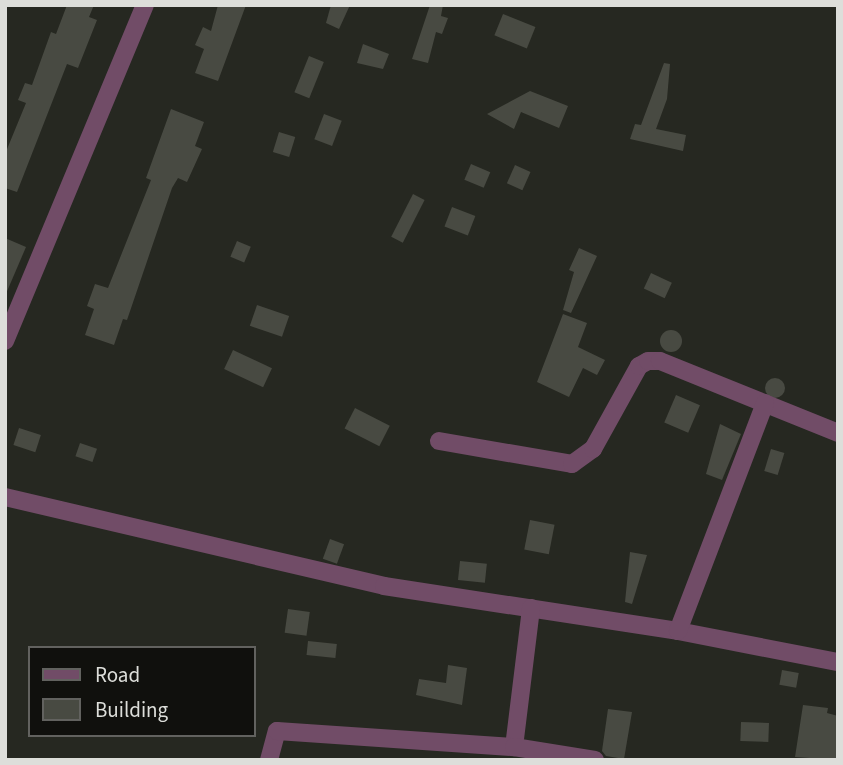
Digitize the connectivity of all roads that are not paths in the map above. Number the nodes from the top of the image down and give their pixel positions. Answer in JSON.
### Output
{"nodes":[{"id":1,"x":145,"y":5,"type":"edge"},
{"id":2,"x":5,"y":341,"type":"edge"},
{"id":3,"x":765,"y":403,"type":"junction"},
{"id":4,"x":838,"y":433,"type":"edge"},
{"id":5,"x":439,"y":441,"type":"dead end"},
{"id":6,"x":5,"y":497,"type":"edge"},
{"id":7,"x":531,"y":608,"type":"junction"},
{"id":8,"x":678,"y":631,"type":"junction"},
{"id":9,"x":838,"y":662,"type":"edge"},
{"id":10,"x":514,"y":747,"type":"junction"},
{"id":11,"x":269,"y":760,"type":"edge"},
{"id":12,"x":595,"y":760,"type":"edge"}],
"edges":[{"from":1,"to":2,"type":"street"},
{"from":3,"to":4,"type":"street"},
{"from":3,"to":5,"type":"street"},
{"from":3,"to":8,"type":"street"},
{"from":6,"to":7,"type":"street"},
{"from":7,"to":8,"type":"street"},
{"from":7,"to":10,"type":"street"},
{"from":8,"to":9,"type":"street"},
{"from":10,"to":11,"type":"street"},
{"from":10,"to":12,"type":"street"}]}
